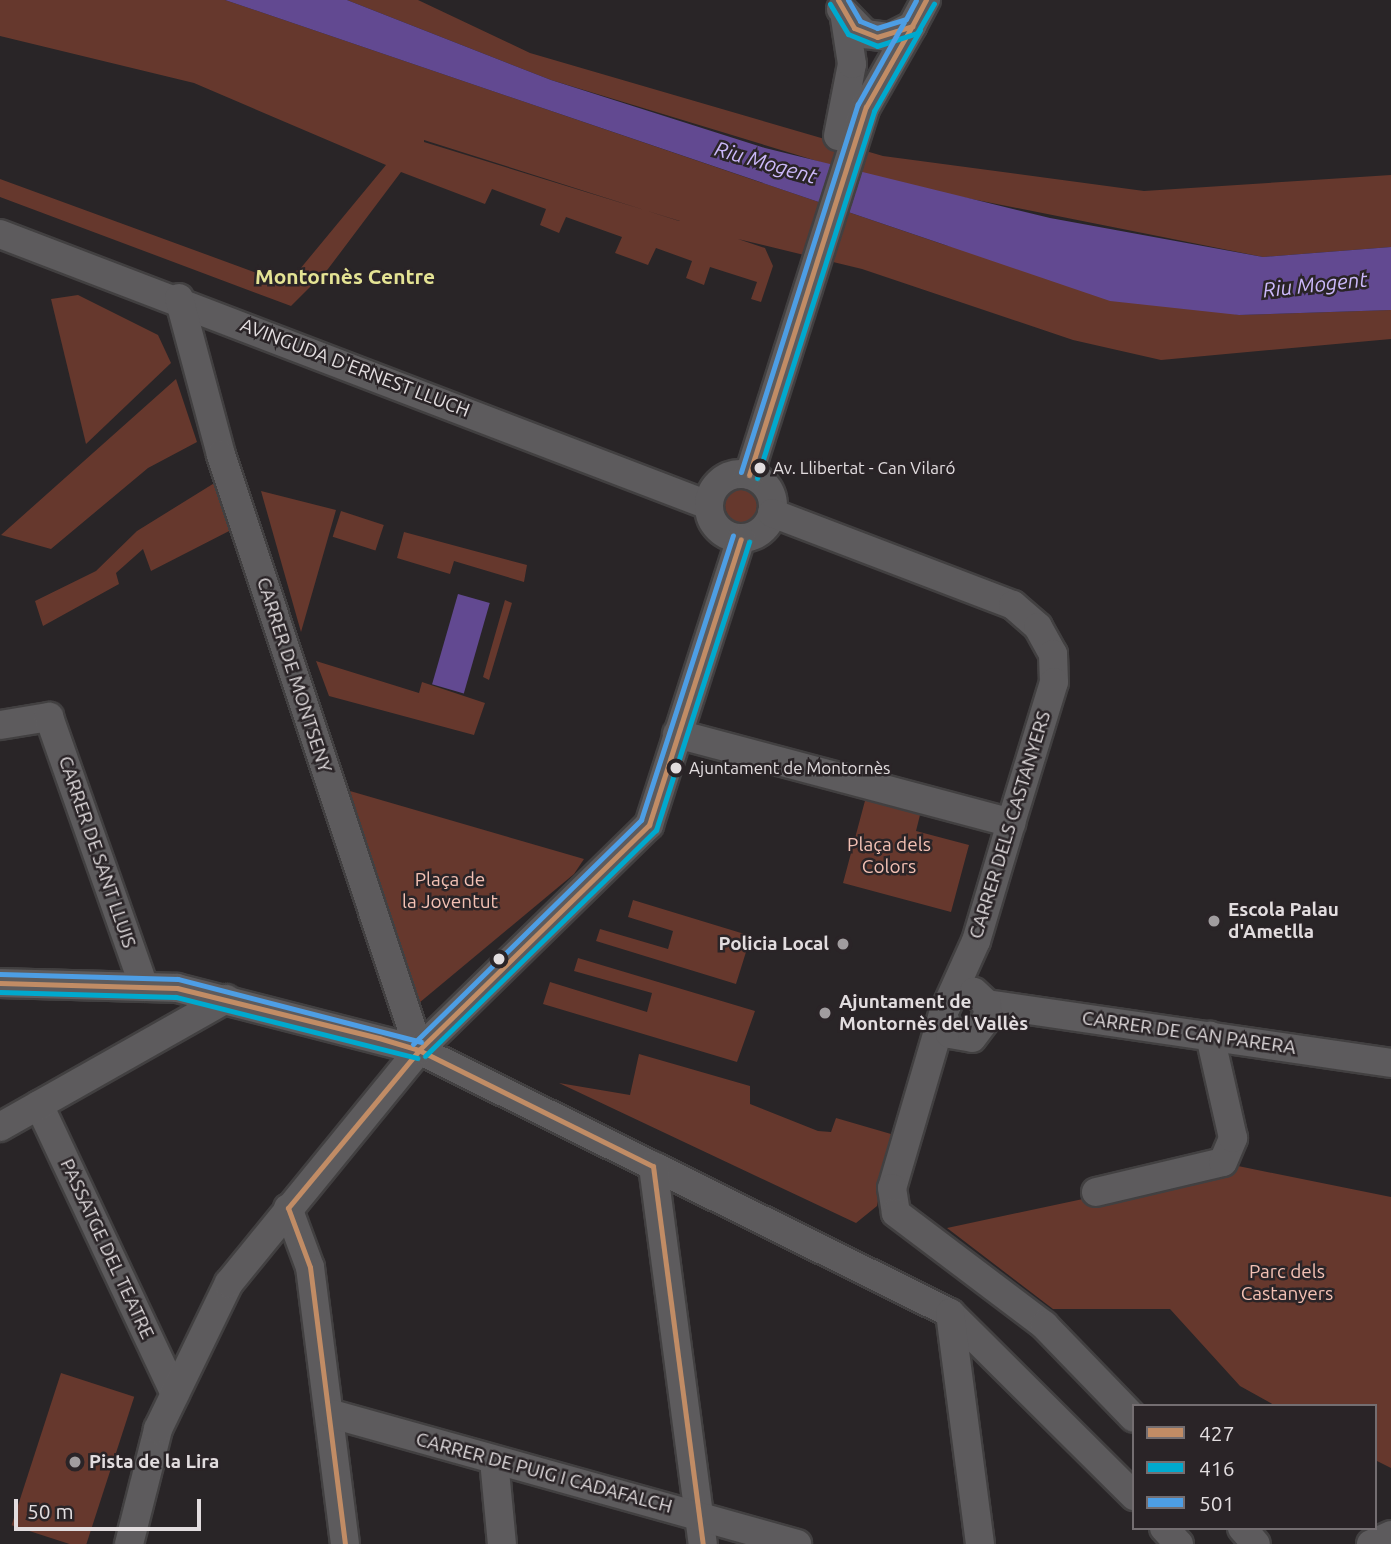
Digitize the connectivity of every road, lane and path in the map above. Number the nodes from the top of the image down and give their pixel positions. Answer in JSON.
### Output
{"nodes":[{"id":1,"x":839,"y":5,"type":"edge"},
{"id":2,"x":925,"y":9,"type":"edge"},
{"id":3,"x":857,"y":104,"type":"junction"},
{"id":4,"x":0,"y":234,"type":"edge"},
{"id":5,"x":179,"y":298,"type":"junction"},
{"id":6,"x":748,"y":475,"type":"junction"},
{"id":7,"x":708,"y":505,"type":"junction"},
{"id":8,"x":772,"y":513,"type":"junction"},
{"id":9,"x":741,"y":539,"type":"junction"},
{"id":10,"x":0,"y":725,"type":"edge"},
{"id":11,"x":677,"y":734,"type":"junction"},
{"id":12,"x":1011,"y":823,"type":"junction"},
{"id":13,"x":976,"y":941,"type":"junction"},
{"id":14,"x":0,"y":983,"type":"edge"},
{"id":15,"x":144,"y":987,"type":"junction"},
{"id":16,"x":226,"y":999,"type":"junction"},
{"id":17,"x":983,"y":999,"type":"junction"},
{"id":18,"x":947,"y":1003,"type":"junction"},
{"id":19,"x":1210,"y":1036,"type":"junction"},
{"id":20,"x":418,"y":1050,"type":"junction"},
{"id":21,"x":1391,"y":1063,"type":"edge"},
{"id":22,"x":39,"y":1105,"type":"junction"},
{"id":23,"x":0,"y":1127,"type":"edge"},
{"id":24,"x":653,"y":1166,"type":"junction"},
{"id":25,"x":1096,"y":1192,"type":"dead end"},
{"id":26,"x":288,"y":1208,"type":"junction"},
{"id":27,"x":950,"y":1313,"type":"junction"},
{"id":28,"x":176,"y":1394,"type":"junction"},
{"id":29,"x":332,"y":1414,"type":"junction"},
{"id":30,"x":1132,"y":1416,"type":"edge"},
{"id":31,"x":494,"y":1460,"type":"junction"},
{"id":32,"x":1132,"y":1494,"type":"edge"},
{"id":33,"x":699,"y":1516,"type":"junction"},
{"id":34,"x":1166,"y":1530,"type":"edge"},
{"id":35,"x":1244,"y":1530,"type":"edge"},
{"id":36,"x":1391,"y":1535,"type":"edge"},
{"id":37,"x":129,"y":1544,"type":"edge"},
{"id":38,"x":345,"y":1544,"type":"edge"},
{"id":39,"x":502,"y":1544,"type":"edge"},
{"id":40,"x":703,"y":1544,"type":"edge"},
{"id":41,"x":797,"y":1544,"type":"edge"},
{"id":42,"x":980,"y":1544,"type":"edge"},
{"id":43,"x":1179,"y":1544,"type":"edge"},
{"id":44,"x":1256,"y":1544,"type":"edge"},
{"id":45,"x":1371,"y":1544,"type":"edge"}],
"edges":[{"from":1,"to":2,"type":"street"},
{"from":1,"to":3,"type":"street"},
{"from":2,"to":3,"type":"street"},
{"from":3,"to":6,"type":"street"},
{"from":4,"to":5,"type":"street","name":"AVINGUDA D'ERNEST LLUCH"},
{"from":5,"to":7,"type":"street","name":"AVINGUDA D'ERNEST LLUCH"},
{"from":5,"to":20,"type":"street","name":"CARRER DE MONTSENY"},
{"from":6,"to":7,"type":"street"},
{"from":6,"to":8,"type":"street"},
{"from":7,"to":9,"type":"street"},
{"from":8,"to":9,"type":"street"},
{"from":8,"to":12,"type":"street","name":"CARRER DELS CASTANYERS"},
{"from":9,"to":11,"type":"street"},
{"from":10,"to":15,"type":"street","name":"CARRER DE SANT LLUIS"},
{"from":11,"to":12,"type":"street"},
{"from":11,"to":20,"type":"street"},
{"from":12,"to":13,"type":"street","name":"CARRER DELS CASTANYERS"},
{"from":13,"to":17,"type":"street"},
{"from":13,"to":18,"type":"street","name":"CARRER DELS CASTANYERS"},
{"from":14,"to":15,"type":"street"},
{"from":15,"to":16,"type":"street"},
{"from":16,"to":20,"type":"street"},
{"from":16,"to":22,"type":"street"},
{"from":17,"to":18,"type":"street","name":"CARRER DE CAN PARERA"},
{"from":17,"to":18,"type":"street"},
{"from":17,"to":19,"type":"street","name":"CARRER DE CAN PARERA"},
{"from":18,"to":30,"type":"street","name":"CARRER DELS CASTANYERS"},
{"from":19,"to":21,"type":"street","name":"CARRER DE CAN PARERA"},
{"from":19,"to":25,"type":"street"},
{"from":20,"to":24,"type":"street"},
{"from":20,"to":26,"type":"street"},
{"from":22,"to":23,"type":"street"},
{"from":22,"to":28,"type":"street","name":"PASSATGE DEL TEATRE"},
{"from":24,"to":27,"type":"street"},
{"from":24,"to":33,"type":"street"},
{"from":26,"to":28,"type":"street"},
{"from":26,"to":29,"type":"street"},
{"from":27,"to":32,"type":"street"},
{"from":27,"to":42,"type":"street"},
{"from":28,"to":37,"type":"street"},
{"from":29,"to":31,"type":"street","name":"CARRER DE PUIG I CADAFALCH"},
{"from":29,"to":38,"type":"street"},
{"from":31,"to":33,"type":"street","name":"CARRER DE PUIG I CADAFALCH"},
{"from":31,"to":39,"type":"street"},
{"from":33,"to":40,"type":"street"},
{"from":33,"to":41,"type":"street","name":"CARRER DE PUIG I CADAFALCH"},
{"from":34,"to":43,"type":"street"},
{"from":35,"to":44,"type":"street"},
{"from":36,"to":45,"type":"street"}]}
